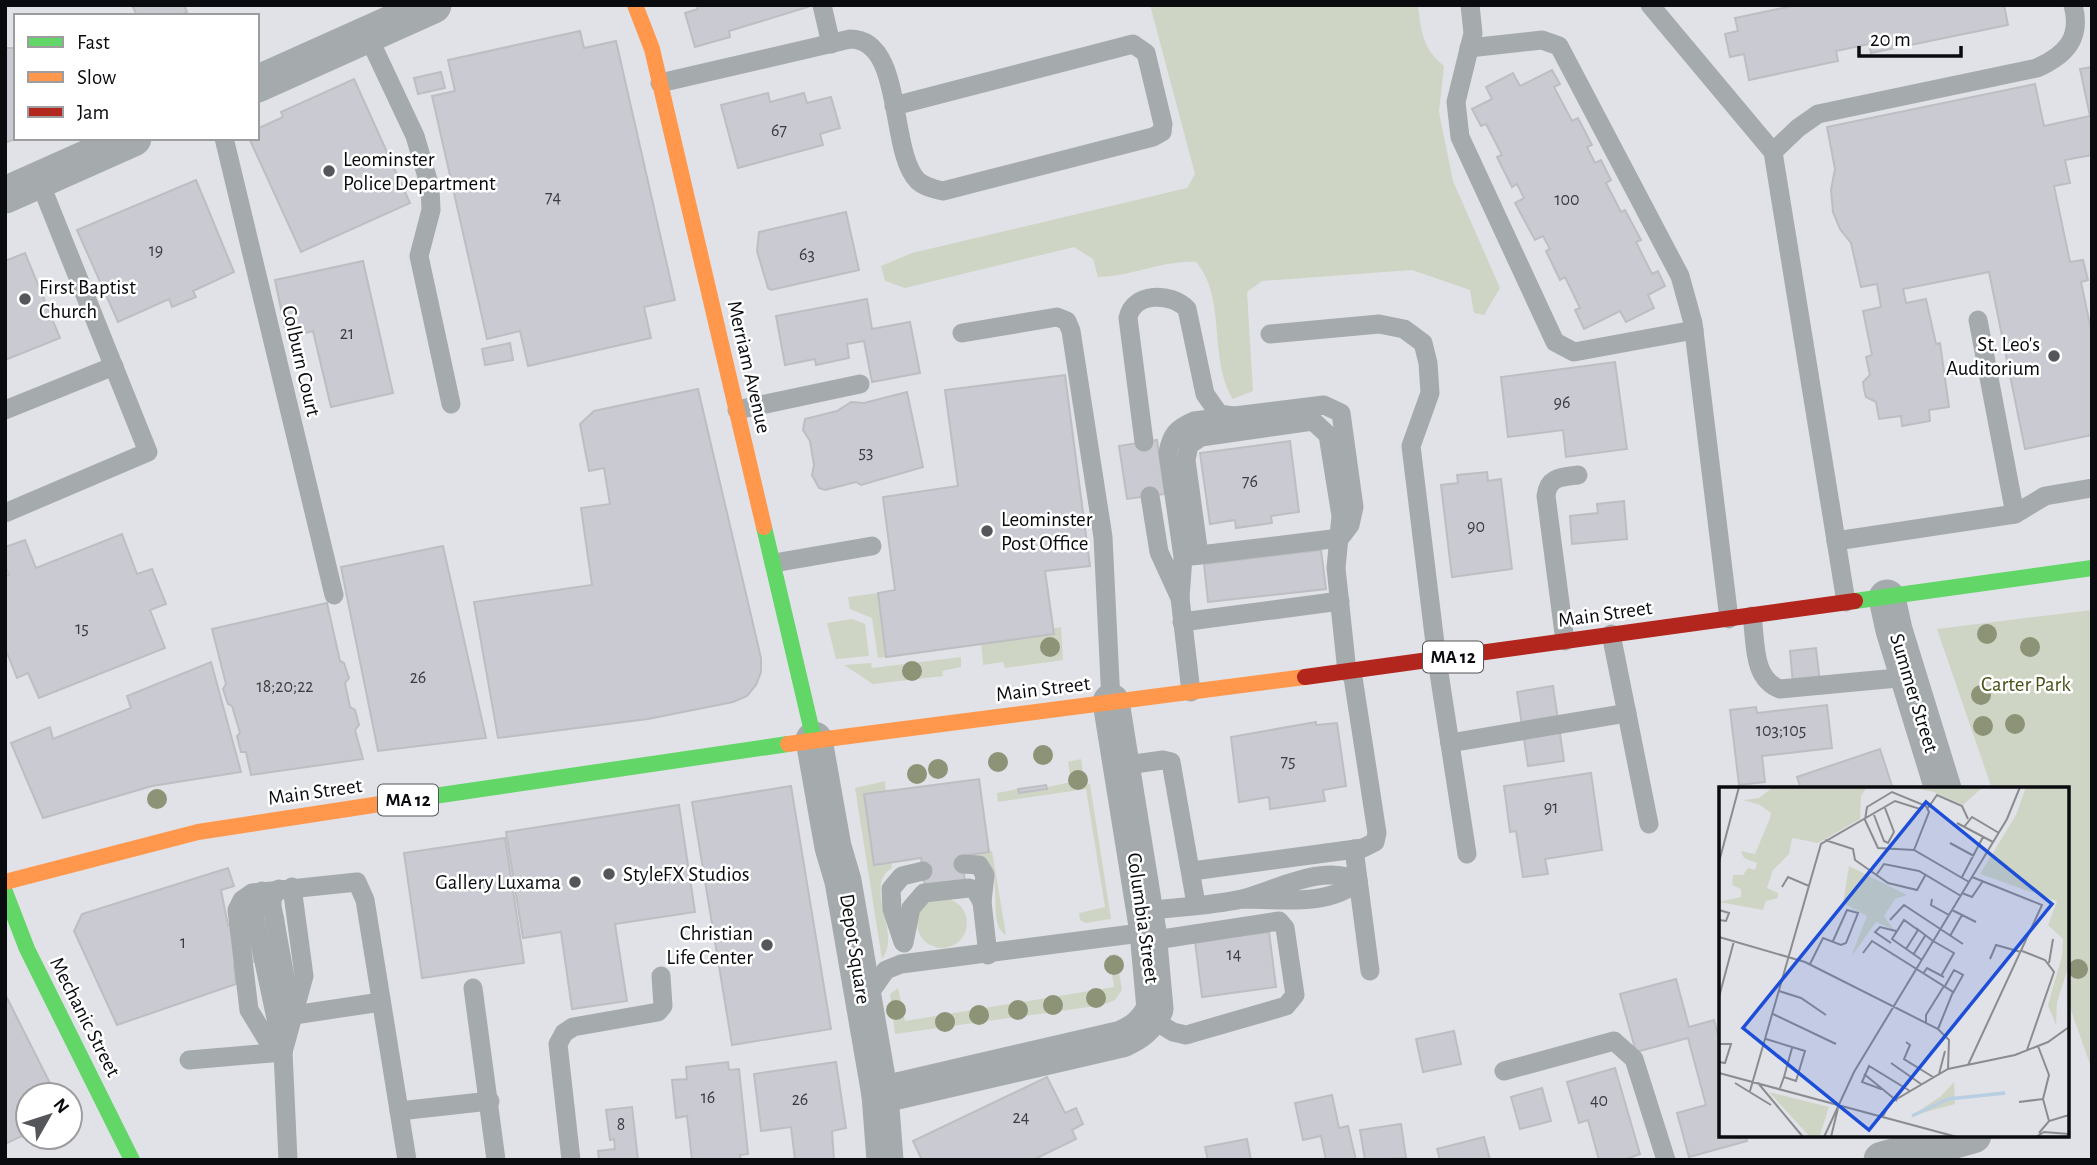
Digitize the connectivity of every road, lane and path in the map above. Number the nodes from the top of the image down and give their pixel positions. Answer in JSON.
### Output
{"nodes":[{"id":1,"x":433,"y":5,"type":"edge"},
{"id":2,"x":635,"y":5,"type":"edge"},
{"id":3,"x":822,"y":5,"type":"edge"},
{"id":4,"x":1470,"y":5,"type":"edge"},
{"id":5,"x":1650,"y":5,"type":"edge"},
{"id":6,"x":2073,"y":5,"type":"edge"},
{"id":7,"x":367,"y":34,"type":"junction"},
{"id":8,"x":2083,"y":36,"type":"edge"},
{"id":9,"x":831,"y":44,"type":"junction"},
{"id":10,"x":1469,"y":48,"type":"junction"},
{"id":11,"x":259,"y":83,"type":"edge"},
{"id":12,"x":660,"y":83,"type":"junction"},
{"id":13,"x":894,"y":106,"type":"junction"},
{"id":14,"x":129,"y":140,"type":"edge"},
{"id":15,"x":224,"y":140,"type":"edge"},
{"id":16,"x":1773,"y":152,"type":"junction"},
{"id":17,"x":39,"y":180,"type":"junction"},
{"id":18,"x":5,"y":195,"type":"edge"},
{"id":19,"x":1978,"y":320,"type":"dead end"},
{"id":20,"x":1694,"y":330,"type":"junction"},
{"id":21,"x":961,"y":333,"type":"dead end"},
{"id":22,"x":1270,"y":334,"type":"dead end"},
{"id":23,"x":114,"y":366,"type":"junction"},
{"id":24,"x":860,"y":384,"type":"dead end"},
{"id":25,"x":451,"y":404,"type":"dead end"},
{"id":26,"x":5,"y":410,"type":"edge"},
{"id":27,"x":737,"y":410,"type":"junction"},
{"id":28,"x":1234,"y":416,"type":"junction"},
{"id":29,"x":1144,"y":442,"type":"dead end"},
{"id":30,"x":1578,"y":475,"type":"dead end"},
{"id":31,"x":2092,"y":488,"type":"edge"},
{"id":32,"x":1150,"y":496,"type":"dead end"},
{"id":33,"x":5,"y":513,"type":"edge"},
{"id":34,"x":2015,"y":514,"type":"junction"},
{"id":35,"x":1340,"y":538,"type":"junction"},
{"id":36,"x":1836,"y":541,"type":"junction"},
{"id":37,"x":872,"y":546,"type":"dead end"},
{"id":38,"x":1200,"y":557,"type":"junction"},
{"id":39,"x":774,"y":563,"type":"junction"},
{"id":40,"x":2092,"y":568,"type":"edge"},
{"id":41,"x":334,"y":595,"type":"dead end"},
{"id":42,"x":1180,"y":598,"type":"junction"},
{"id":43,"x":1888,"y":598,"type":"junction"},
{"id":44,"x":1340,"y":601,"type":"junction"},
{"id":45,"x":1846,"y":602,"type":"junction"},
{"id":46,"x":1752,"y":615,"type":"junction"},
{"id":47,"x":1730,"y":619,"type":"junction"},
{"id":48,"x":1182,"y":622,"type":"junction"},
{"id":49,"x":1611,"y":634,"type":"junction"},
{"id":50,"x":1566,"y":641,"type":"junction"},
{"id":51,"x":1437,"y":660,"type":"junction"},
{"id":52,"x":1349,"y":671,"type":"junction"},
{"id":53,"x":1908,"y":677,"type":"junction"},
{"id":54,"x":1191,"y":692,"type":"junction"},
{"id":55,"x":1111,"y":702,"type":"junction"},
{"id":56,"x":1627,"y":713,"type":"junction"},
{"id":57,"x":814,"y":740,"type":"junction"},
{"id":58,"x":1450,"y":743,"type":"junction"},
{"id":59,"x":1120,"y":766,"type":"junction"},
{"id":60,"x":1942,"y":787,"type":"edge"},
{"id":61,"x":1649,"y":824,"type":"dead end"},
{"id":62,"x":1354,"y":849,"type":"junction"},
{"id":63,"x":1466,"y":854,"type":"dead end"},
{"id":64,"x":963,"y":864,"type":"dead end"},
{"id":65,"x":923,"y":871,"type":"dead end"},
{"id":66,"x":1192,"y":871,"type":"junction"},
{"id":67,"x":1358,"y":881,"type":"junction"},
{"id":68,"x":5,"y":882,"type":"edge"},
{"id":69,"x":278,"y":889,"type":"junction"},
{"id":70,"x":5,"y":891,"type":"edge"},
{"id":71,"x":982,"y":902,"type":"junction"},
{"id":72,"x":1196,"y":904,"type":"junction"},
{"id":73,"x":1147,"y":928,"type":"junction"},
{"id":74,"x":904,"y":943,"type":"junction"},
{"id":75,"x":988,"y":955,"type":"junction"},
{"id":76,"x":908,"y":963,"type":"junction"},
{"id":77,"x":1370,"y":971,"type":"dead end"},
{"id":78,"x":661,"y":976,"type":"dead end"},
{"id":79,"x":473,"y":988,"type":"dead end"},
{"id":80,"x":381,"y":1002,"type":"junction"},
{"id":81,"x":863,"y":1002,"type":"junction"},
{"id":82,"x":294,"y":1015,"type":"junction"},
{"id":83,"x":1150,"y":1018,"type":"junction"},
{"id":84,"x":283,"y":1052,"type":"junction"},
{"id":85,"x":189,"y":1060,"type":"dead end"},
{"id":86,"x":1504,"y":1071,"type":"dead end"},
{"id":87,"x":880,"y":1095,"type":"junction"},
{"id":88,"x":490,"y":1101,"type":"junction"},
{"id":89,"x":399,"y":1111,"type":"junction"},
{"id":90,"x":1966,"y":1137,"type":"edge"},
{"id":91,"x":132,"y":1160,"type":"edge"},
{"id":92,"x":288,"y":1160,"type":"edge"},
{"id":93,"x":407,"y":1160,"type":"edge"},
{"id":94,"x":496,"y":1160,"type":"edge"},
{"id":95,"x":571,"y":1160,"type":"edge"},
{"id":96,"x":885,"y":1160,"type":"edge"},
{"id":97,"x":1666,"y":1160,"type":"edge"},
{"id":98,"x":1882,"y":1160,"type":"edge"}],
"edges":[{"from":1,"to":7,"type":"street"},
{"from":2,"to":12,"type":"main road","name":"Merriam Avenue"},
{"from":3,"to":9,"type":"lane"},
{"from":4,"to":10,"type":"lane"},
{"from":5,"to":16,"type":"lane"},
{"from":6,"to":8,"type":"lane"},
{"from":7,"to":11,"type":"street"},
{"from":7,"to":25,"type":"lane"},
{"from":8,"to":16,"type":"lane"},
{"from":9,"to":12,"type":"lane"},
{"from":9,"to":13,"type":"lane"},
{"from":10,"to":20,"type":"lane"},
{"from":10,"to":20,"type":"lane"},
{"from":12,"to":27,"type":"main road","name":"Merriam Avenue"},
{"from":13,"to":13,"type":"lane"},
{"from":14,"to":17,"type":"street"},
{"from":15,"to":41,"type":"lane","name":"Colburn Court"},
{"from":16,"to":36,"type":"lane"},
{"from":17,"to":18,"type":"street"},
{"from":17,"to":23,"type":"lane"},
{"from":19,"to":34,"type":"lane"},
{"from":20,"to":47,"type":"lane"},
{"from":21,"to":55,"type":"lane"},
{"from":22,"to":51,"type":"lane"},
{"from":23,"to":26,"type":"lane"},
{"from":23,"to":33,"type":"lane"},
{"from":24,"to":27,"type":"lane"},
{"from":27,"to":39,"type":"main road","name":"Merriam Avenue"},
{"from":28,"to":29,"type":"lane"},
{"from":28,"to":35,"type":"lane"},
{"from":28,"to":38,"type":"lane"},
{"from":30,"to":50,"type":"lane"},
{"from":31,"to":34,"type":"lane"},
{"from":32,"to":42,"type":"lane"},
{"from":34,"to":36,"type":"lane"},
{"from":35,"to":38,"type":"lane"},
{"from":35,"to":38,"type":"lane"},
{"from":35,"to":44,"type":"lane"},
{"from":36,"to":45,"type":"lane"},
{"from":37,"to":39,"type":"lane"},
{"from":38,"to":42,"type":"lane"},
{"from":39,"to":57,"type":"main road","name":"Merriam Avenue"},
{"from":40,"to":43,"type":"main road","name":"Main Street","number":"MA 12"},
{"from":42,"to":48,"type":"lane"},
{"from":43,"to":45,"type":"main road","name":"Main Street","number":"MA 12"},
{"from":43,"to":53,"type":"street","name":"Summer Street"},
{"from":44,"to":48,"type":"lane"},
{"from":44,"to":52,"type":"lane"},
{"from":45,"to":46,"type":"main road","name":"Main Street","number":"MA 12"},
{"from":46,"to":47,"type":"main road","name":"Main Street","number":"MA 12"},
{"from":46,"to":53,"type":"lane"},
{"from":47,"to":49,"type":"main road","name":"Main Street","number":"MA 12"},
{"from":48,"to":54,"type":"lane"},
{"from":49,"to":50,"type":"main road","name":"Main Street","number":"MA 12"},
{"from":49,"to":56,"type":"lane"},
{"from":50,"to":51,"type":"main road","name":"Main Street","number":"MA 12"},
{"from":51,"to":52,"type":"main road","name":"Main Street","number":"MA 12"},
{"from":51,"to":58,"type":"lane"},
{"from":52,"to":54,"type":"main road","name":"Main Street","number":"MA 12"},
{"from":52,"to":62,"type":"lane"},
{"from":53,"to":60,"type":"street","name":"Summer Street"},
{"from":54,"to":55,"type":"main road","name":"Main Street","number":"MA 12"},
{"from":55,"to":57,"type":"main road","name":"Main Street","number":"MA 12"},
{"from":55,"to":59,"type":"street","name":"Columbia Street"},
{"from":56,"to":58,"type":"lane"},
{"from":56,"to":61,"type":"lane"},
{"from":57,"to":68,"type":"main road","name":"Main Street","number":"MA 12"},
{"from":57,"to":81,"type":"street","name":"Depot Square"},
{"from":58,"to":63,"type":"lane"},
{"from":59,"to":66,"type":"lane"},
{"from":59,"to":73,"type":"street","name":"Columbia Street"},
{"from":62,"to":66,"type":"lane"},
{"from":62,"to":67,"type":"lane"},
{"from":64,"to":71,"type":"lane"},
{"from":65,"to":74,"type":"lane"},
{"from":66,"to":72,"type":"lane"},
{"from":67,"to":72,"type":"lane"},
{"from":67,"to":77,"type":"lane"},
{"from":69,"to":80,"type":"lane"},
{"from":69,"to":82,"type":"lane"},
{"from":69,"to":84,"type":"lane"},
{"from":70,"to":91,"type":"main road","name":"Mechanic Street"},
{"from":71,"to":74,"type":"lane"},
{"from":71,"to":75,"type":"lane"},
{"from":72,"to":73,"type":"lane"},
{"from":73,"to":75,"type":"lane"},
{"from":73,"to":83,"type":"street","name":"Columbia Street"},
{"from":73,"to":83,"type":"lane"},
{"from":74,"to":76,"type":"lane"},
{"from":75,"to":76,"type":"lane"},
{"from":76,"to":81,"type":"lane"},
{"from":78,"to":95,"type":"lane"},
{"from":79,"to":88,"type":"lane"},
{"from":80,"to":82,"type":"lane"},
{"from":80,"to":89,"type":"lane"},
{"from":81,"to":87,"type":"street","name":"Depot Square"},
{"from":82,"to":84,"type":"lane"},
{"from":83,"to":87,"type":"street"},
{"from":84,"to":85,"type":"lane"},
{"from":84,"to":92,"type":"lane"},
{"from":86,"to":97,"type":"lane"},
{"from":87,"to":96,"type":"street","name":"Depot Square"},
{"from":88,"to":89,"type":"lane"},
{"from":88,"to":94,"type":"lane"},
{"from":89,"to":93,"type":"lane"},
{"from":90,"to":98,"type":"street"}]}
